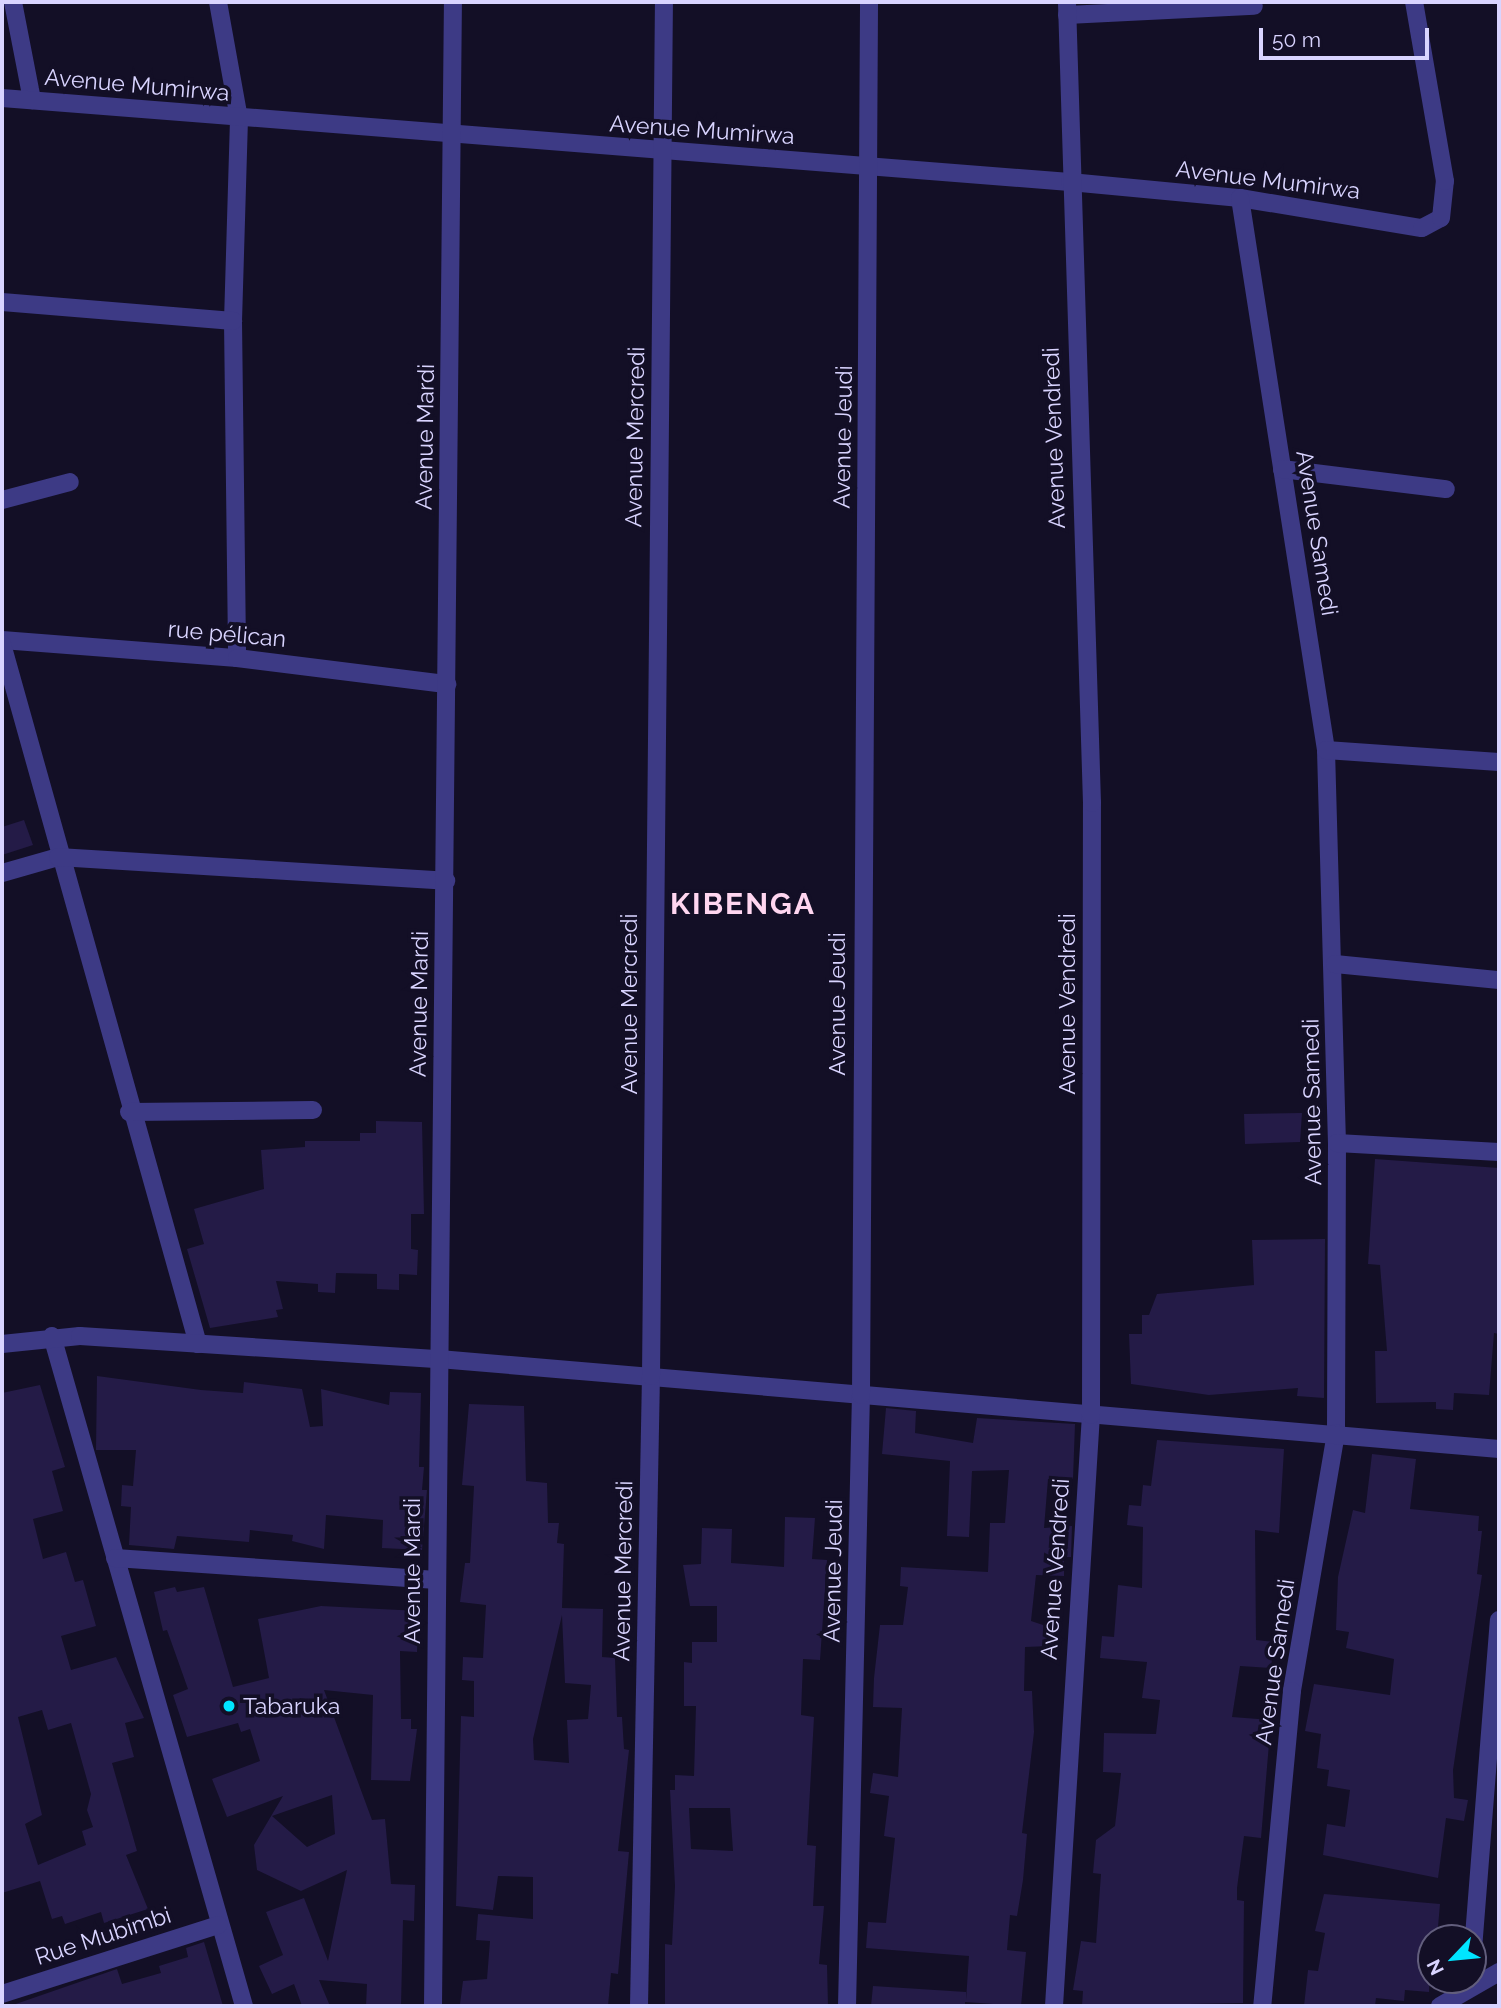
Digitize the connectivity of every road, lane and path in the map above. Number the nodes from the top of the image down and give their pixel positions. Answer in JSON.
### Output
{"nodes":[{"id":1,"x":13,"y":2,"type":"edge"},
{"id":2,"x":218,"y":2,"type":"edge"},
{"id":3,"x":453,"y":2,"type":"edge"},
{"id":4,"x":664,"y":2,"type":"edge"},
{"id":5,"x":869,"y":2,"type":"edge"},
{"id":6,"x":1414,"y":2,"type":"edge"},
{"id":7,"x":1254,"y":6,"type":"dead end"},
{"id":8,"x":1067,"y":8,"type":"edge"},
{"id":9,"x":2,"y":98,"type":"edge"},
{"id":10,"x":32,"y":100,"type":"junction"},
{"id":11,"x":239,"y":119,"type":"junction"},
{"id":12,"x":453,"y":135,"type":"junction"},
{"id":13,"x":664,"y":152,"type":"junction"},
{"id":14,"x":871,"y":168,"type":"junction"},
{"id":15,"x":1070,"y":182,"type":"junction"},
{"id":16,"x":1240,"y":198,"type":"junction"},
{"id":17,"x":2,"y":302,"type":"edge"},
{"id":18,"x":233,"y":321,"type":"junction"},
{"id":19,"x":1282,"y":469,"type":"junction"},
{"id":20,"x":70,"y":482,"type":"dead end"},
{"id":21,"x":1446,"y":489,"type":"dead end"},
{"id":22,"x":2,"y":500,"type":"edge"},
{"id":23,"x":2,"y":642,"type":"edge"},
{"id":24,"x":237,"y":658,"type":"junction"},
{"id":25,"x":447,"y":684,"type":"junction"},
{"id":26,"x":1326,"y":750,"type":"junction"},
{"id":27,"x":1499,"y":762,"type":"edge"},
{"id":28,"x":58,"y":858,"type":"junction"},
{"id":29,"x":2,"y":873,"type":"edge"},
{"id":30,"x":446,"y":881,"type":"junction"},
{"id":31,"x":1335,"y":964,"type":"junction"},
{"id":32,"x":1499,"y":980,"type":"edge"},
{"id":33,"x":313,"y":1110,"type":"dead end"},
{"id":34,"x":129,"y":1112,"type":"junction"},
{"id":35,"x":1337,"y":1143,"type":"junction"},
{"id":36,"x":1499,"y":1153,"type":"edge"},
{"id":37,"x":52,"y":1336,"type":"junction"},
{"id":38,"x":2,"y":1344,"type":"edge"},
{"id":39,"x":198,"y":1344,"type":"junction"},
{"id":40,"x":439,"y":1359,"type":"junction"},
{"id":41,"x":651,"y":1376,"type":"junction"},
{"id":42,"x":861,"y":1395,"type":"junction"},
{"id":43,"x":1091,"y":1415,"type":"junction"},
{"id":44,"x":1336,"y":1433,"type":"junction"},
{"id":45,"x":1499,"y":1449,"type":"edge"},
{"id":46,"x":116,"y":1558,"type":"junction"},
{"id":47,"x":436,"y":1580,"type":"junction"},
{"id":48,"x":1499,"y":1620,"type":"edge"},
{"id":49,"x":1475,"y":1924,"type":"edge"},
{"id":50,"x":218,"y":1925,"type":"junction"},
{"id":51,"x":2,"y":1994,"type":"edge"},
{"id":52,"x":1456,"y":1994,"type":"edge"},
{"id":53,"x":244,"y":2006,"type":"edge"},
{"id":54,"x":433,"y":2006,"type":"edge"},
{"id":55,"x":639,"y":2006,"type":"edge"},
{"id":56,"x":847,"y":2006,"type":"edge"},
{"id":57,"x":1054,"y":2006,"type":"edge"},
{"id":58,"x":1262,"y":2006,"type":"edge"},
{"id":59,"x":1440,"y":2006,"type":"edge"}],
"edges":[{"from":1,"to":10,"type":"street"},
{"from":2,"to":11,"type":"street"},
{"from":3,"to":12,"type":"street","name":"Avenue Mardi"},
{"from":4,"to":13,"type":"street","name":"Avenue Mercredi"},
{"from":5,"to":14,"type":"street","name":"Avenue Jeudi"},
{"from":6,"to":16,"type":"street","name":"Avenue Mumirwa"},
{"from":7,"to":8,"type":"street"},
{"from":8,"to":15,"type":"street","name":"Avenue Vendredi"},
{"from":9,"to":10,"type":"street","name":"Avenue Mumirwa"},
{"from":10,"to":11,"type":"street","name":"Avenue Mumirwa"},
{"from":11,"to":12,"type":"street","name":"Avenue Mumirwa"},
{"from":11,"to":18,"type":"street"},
{"from":12,"to":13,"type":"street","name":"Avenue Mumirwa"},
{"from":12,"to":25,"type":"street","name":"Avenue Mardi"},
{"from":13,"to":14,"type":"street","name":"Avenue Mumirwa"},
{"from":13,"to":41,"type":"street","name":"Avenue Mercredi"},
{"from":14,"to":15,"type":"street","name":"Avenue Mumirwa"},
{"from":14,"to":42,"type":"street","name":"Avenue Jeudi"},
{"from":15,"to":16,"type":"street","name":"Avenue Mumirwa"},
{"from":15,"to":43,"type":"street","name":"Avenue Vendredi"},
{"from":16,"to":19,"type":"street","name":"Avenue Samedi"},
{"from":17,"to":18,"type":"street"},
{"from":18,"to":24,"type":"street"},
{"from":19,"to":21,"type":"street"},
{"from":19,"to":26,"type":"street","name":"Avenue Samedi"},
{"from":20,"to":22,"type":"street"},
{"from":23,"to":24,"type":"street","name":"rue pélican"},
{"from":23,"to":28,"type":"street"},
{"from":24,"to":25,"type":"street","name":"rue pélican"},
{"from":25,"to":30,"type":"street","name":"Avenue Mardi"},
{"from":26,"to":27,"type":"street"},
{"from":26,"to":31,"type":"street","name":"Avenue Samedi"},
{"from":28,"to":29,"type":"street"},
{"from":28,"to":30,"type":"street"},
{"from":28,"to":34,"type":"street"},
{"from":30,"to":40,"type":"street","name":"Avenue Mardi"},
{"from":31,"to":32,"type":"street"},
{"from":31,"to":35,"type":"street","name":"Avenue Samedi"},
{"from":33,"to":34,"type":"street"},
{"from":34,"to":39,"type":"street"},
{"from":35,"to":36,"type":"street"},
{"from":35,"to":44,"type":"street","name":"Avenue Samedi"},
{"from":37,"to":38,"type":"street"},
{"from":37,"to":39,"type":"street"},
{"from":37,"to":46,"type":"street"},
{"from":39,"to":40,"type":"street"},
{"from":40,"to":41,"type":"street"},
{"from":40,"to":47,"type":"street","name":"Avenue Mardi"},
{"from":41,"to":42,"type":"street"},
{"from":41,"to":55,"type":"street","name":"Avenue Mercredi"},
{"from":42,"to":43,"type":"street"},
{"from":42,"to":56,"type":"street","name":"Avenue Jeudi"},
{"from":43,"to":44,"type":"street"},
{"from":43,"to":57,"type":"street","name":"Avenue Vendredi"},
{"from":44,"to":45,"type":"street"},
{"from":44,"to":58,"type":"street","name":"Avenue Samedi"},
{"from":46,"to":47,"type":"street"},
{"from":46,"to":50,"type":"street"},
{"from":47,"to":54,"type":"street","name":"Avenue Mardi"},
{"from":48,"to":49,"type":"street"},
{"from":50,"to":51,"type":"street","name":"Rue Mubimbi"},
{"from":50,"to":53,"type":"street"},
{"from":52,"to":59,"type":"street"}]}
